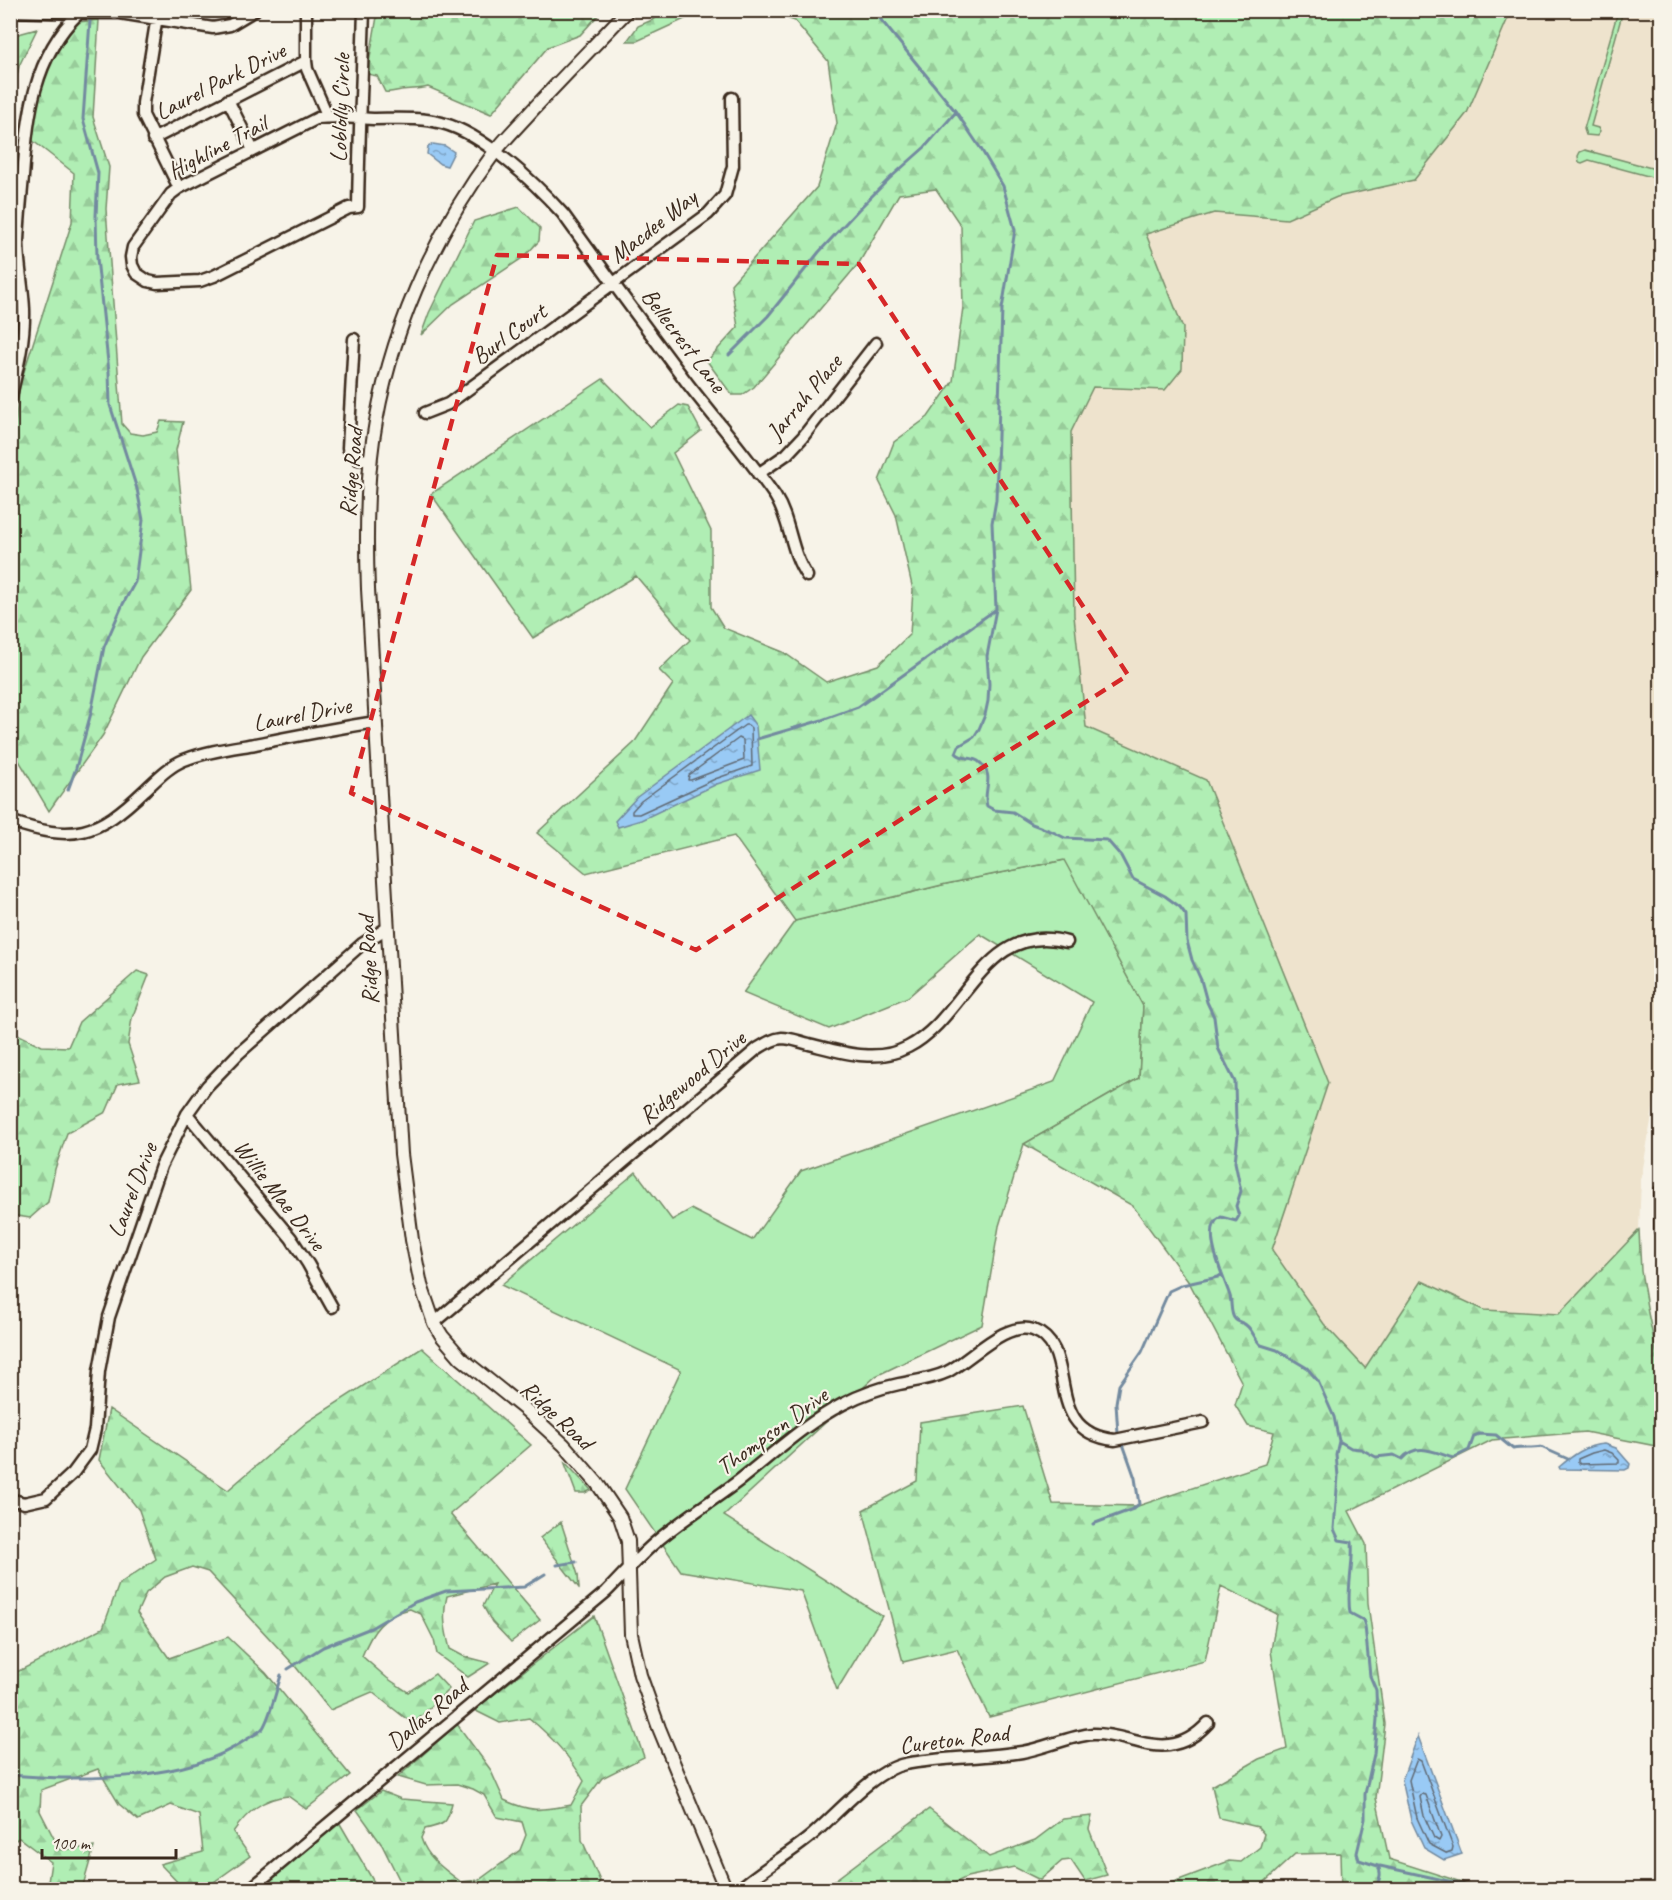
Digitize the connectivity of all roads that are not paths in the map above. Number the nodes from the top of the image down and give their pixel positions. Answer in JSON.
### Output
{"nodes":[{"id":1,"x":255,"y":10,"type":"edge"},
{"id":2,"x":306,"y":10,"type":"edge"},
{"id":3,"x":364,"y":10,"type":"edge"},
{"id":4,"x":628,"y":10,"type":"edge"},
{"id":5,"x":10,"y":11,"type":"edge"},
{"id":6,"x":79,"y":14,"type":"junction"},
{"id":7,"x":158,"y":14,"type":"edge"},
{"id":8,"x":306,"y":61,"type":"junction"},
{"id":9,"x":732,"y":98,"type":"dead end"},
{"id":10,"x":228,"y":100,"type":"junction"},
{"id":11,"x":328,"y":117,"type":"junction"},
{"id":12,"x":361,"y":118,"type":"junction"},
{"id":13,"x":153,"y":139,"type":"junction"},
{"id":14,"x":253,"y":150,"type":"junction"},
{"id":15,"x":495,"y":152,"type":"junction"},
{"id":16,"x":178,"y":188,"type":"junction"},
{"id":17,"x":358,"y":207,"type":"joint"},
{"id":18,"x":614,"y":283,"type":"junction"},
{"id":19,"x":354,"y":339,"type":"dead end"},
{"id":20,"x":876,"y":343,"type":"dead end"},
{"id":21,"x":10,"y":400,"type":"edge"},
{"id":22,"x":425,"y":413,"type":"dead end"},
{"id":23,"x":371,"y":460,"type":"junction"},
{"id":24,"x":758,"y":474,"type":"junction"},
{"id":25,"x":807,"y":576,"type":"dead end"},
{"id":26,"x":376,"y":722,"type":"junction"},
{"id":27,"x":10,"y":820,"type":"edge"},
{"id":28,"x":387,"y":928,"type":"junction"},
{"id":29,"x":1067,"y":942,"type":"dead end"},
{"id":30,"x":187,"y":1114,"type":"junction"},
{"id":31,"x":1662,"y":1191,"type":"edge"},
{"id":32,"x":1661,"y":1208,"type":"edge"},
{"id":33,"x":1662,"y":1231,"type":"edge"},
{"id":34,"x":332,"y":1307,"type":"dead end"},
{"id":35,"x":434,"y":1323,"type":"junction"},
{"id":36,"x":1203,"y":1422,"type":"dead end"},
{"id":37,"x":10,"y":1499,"type":"edge"},
{"id":38,"x":629,"y":1569,"type":"junction"},
{"id":39,"x":1208,"y":1723,"type":"dead end"},
{"id":40,"x":249,"y":1890,"type":"edge"},
{"id":41,"x":726,"y":1890,"type":"edge"},
{"id":42,"x":738,"y":1890,"type":"edge"}],
"edges":[{"from":1,"to":7,"type":"street"},
{"from":2,"to":8,"type":"street"},
{"from":3,"to":12,"type":"street","name":"Loblolly Circle"},
{"from":4,"to":15,"type":"street","name":"Ridge Road"},
{"from":5,"to":6,"type":"street"},
{"from":6,"to":7,"type":"street"},
{"from":6,"to":21,"type":"street"},
{"from":7,"to":13,"type":"street"},
{"from":8,"to":10,"type":"street","name":"Laurel Park Drive"},
{"from":8,"to":11,"type":"street"},
{"from":9,"to":18,"type":"street","name":"Macdee Way"},
{"from":10,"to":13,"type":"street","name":"Laurel Park Drive"},
{"from":10,"to":14,"type":"street"},
{"from":11,"to":12,"type":"street","name":"Highline Trail"},
{"from":11,"to":14,"type":"street","name":"Highline Trail"},
{"from":12,"to":15,"type":"street","name":"Bellecrest Lane"},
{"from":12,"to":17,"type":"street","name":"Loblolly Circle"},
{"from":13,"to":16,"type":"street"},
{"from":14,"to":16,"type":"street","name":"Highline Trail"},
{"from":15,"to":18,"type":"street","name":"Bellecrest Lane"},
{"from":15,"to":23,"type":"street","name":"Ridge Road"},
{"from":16,"to":17,"type":"street","name":"Highline Trail"},
{"from":18,"to":22,"type":"street","name":"Burl Court"},
{"from":18,"to":24,"type":"street","name":"Bellecrest Lane"},
{"from":19,"to":23,"type":"street"},
{"from":20,"to":24,"type":"street","name":"Jarrah Place"},
{"from":23,"to":26,"type":"street","name":"Ridge Road"},
{"from":24,"to":25,"type":"street","name":"Bellecrest Lane"},
{"from":26,"to":27,"type":"street","name":"Laurel Drive"},
{"from":26,"to":28,"type":"street","name":"Ridge Road"},
{"from":28,"to":30,"type":"street","name":"Laurel Drive"},
{"from":28,"to":35,"type":"street","name":"Ridge Road"},
{"from":29,"to":35,"type":"street","name":"Ridgewood Drive"},
{"from":30,"to":34,"type":"street","name":"Willie Mae Drive"},
{"from":30,"to":37,"type":"street","name":"Laurel Drive"},
{"from":31,"to":32,"type":"main road"},
{"from":32,"to":33,"type":"main road"},
{"from":35,"to":38,"type":"street","name":"Ridge Road"},
{"from":36,"to":38,"type":"street","name":"Thompson Drive"},
{"from":38,"to":40,"type":"street","name":"Dallas Road"},
{"from":38,"to":41,"type":"street","name":"Ridge Road"},
{"from":39,"to":42,"type":"street","name":"Cureton Road"}]}
